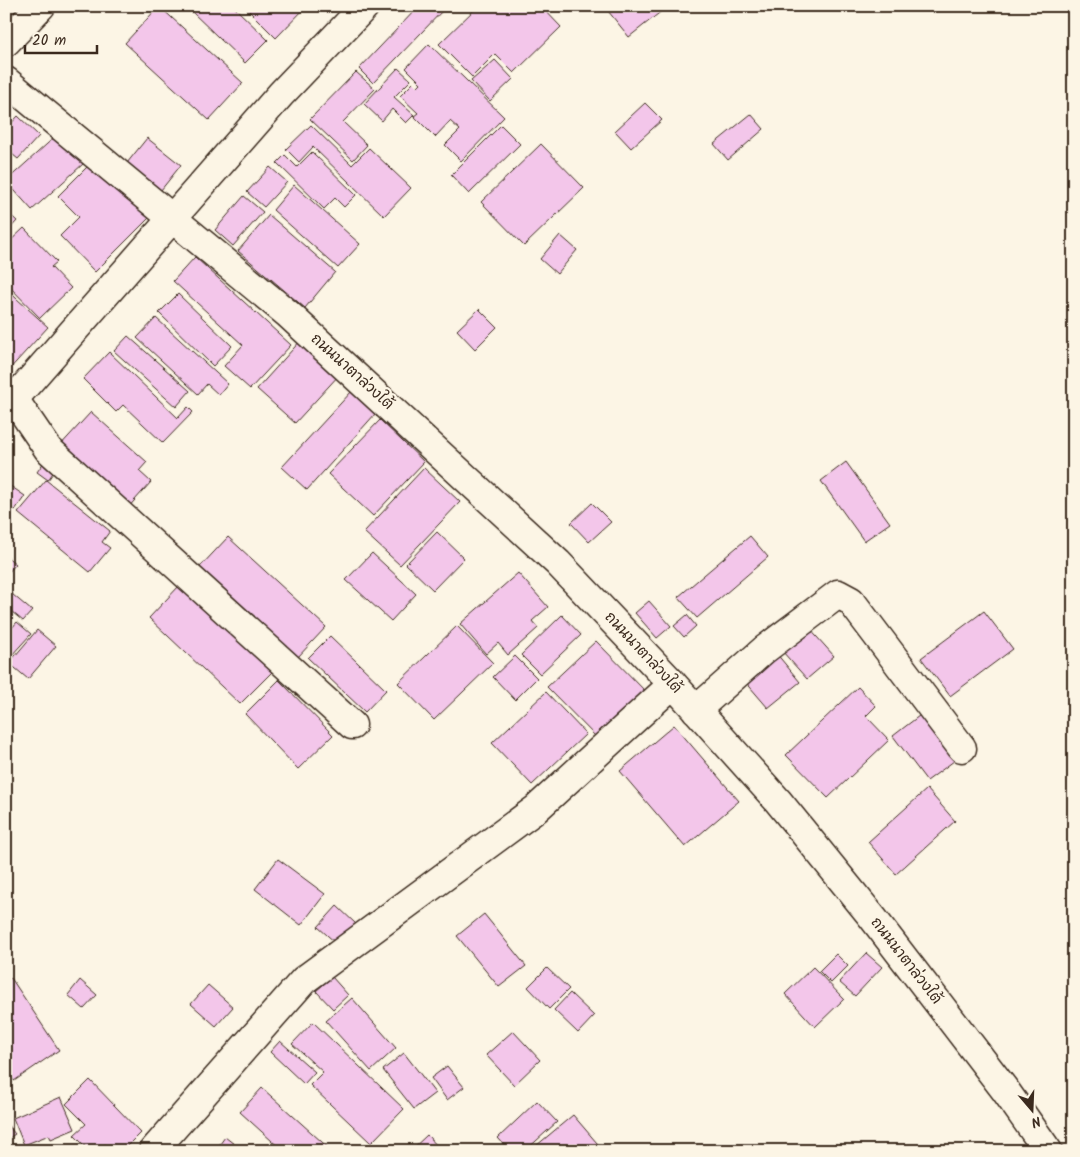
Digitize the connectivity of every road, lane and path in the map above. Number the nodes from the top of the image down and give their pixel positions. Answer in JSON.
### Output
{"nodes":[{"id":1,"x":40,"y":6,"type":"edge"},
{"id":2,"x":365,"y":6,"type":"edge"},
{"id":3,"x":6,"y":42,"type":"edge"},
{"id":4,"x":6,"y":81,"type":"edge"},
{"id":5,"x":172,"y":219,"type":"junction"},
{"id":6,"x":9,"y":399,"type":"edge"},
{"id":7,"x":673,"y":684,"type":"junction"},
{"id":8,"x":696,"y":710,"type":"junction"},
{"id":9,"x":352,"y":725,"type":"dead end"},
{"id":10,"x":962,"y":748,"type":"dead end"},
{"id":11,"x":152,"y":1151,"type":"edge"},
{"id":12,"x":1048,"y":1151,"type":"edge"}],
"edges":[{"from":1,"to":3,"type":"street"},
{"from":2,"to":5,"type":"street"},
{"from":4,"to":5,"type":"street","name":"ถนนนาตาล่วงใต้"},
{"from":5,"to":6,"type":"street"},
{"from":5,"to":7,"type":"street","name":"ถนนนาตาล่วงใต้"},
{"from":6,"to":9,"type":"street"},
{"from":7,"to":8,"type":"street","name":"ถนนนาตาล่วงใต้"},
{"from":7,"to":11,"type":"street"},
{"from":8,"to":10,"type":"street"},
{"from":8,"to":12,"type":"street","name":"ถนนนาตาล่วงใต้"}]}
